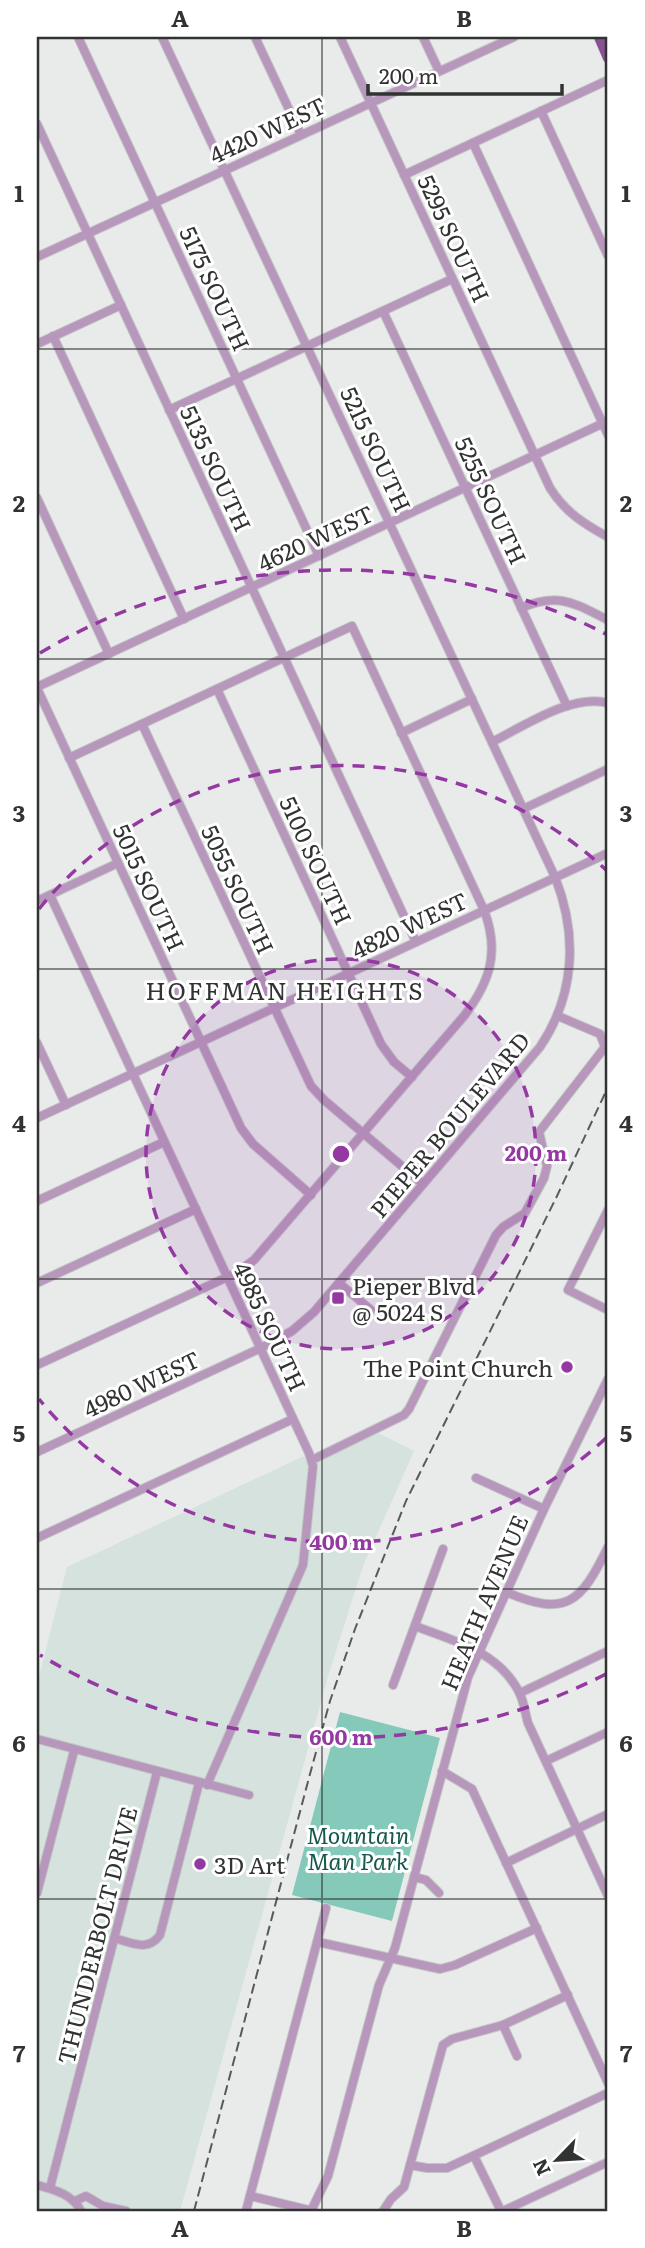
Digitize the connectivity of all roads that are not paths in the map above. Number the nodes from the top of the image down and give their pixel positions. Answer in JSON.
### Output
{"nodes":[{"id":1,"x":78,"y":37,"type":"edge"},
{"id":2,"x":162,"y":37,"type":"edge"},
{"id":3,"x":255,"y":37,"type":"edge"},
{"id":4,"x":340,"y":37,"type":"edge"},
{"id":5,"x":423,"y":37,"type":"edge"},
{"id":6,"x":598,"y":37,"type":"edge"},
{"id":7,"x":509,"y":38,"type":"edge"},
{"id":8,"x":608,"y":58,"type":"edge"},
{"id":9,"x":439,"y":71,"type":"junction"},
{"id":10,"x":608,"y":80,"type":"edge"},
{"id":11,"x":371,"y":103,"type":"junction"},
{"id":12,"x":541,"y":111,"type":"junction"},
{"id":13,"x":37,"y":124,"type":"edge"},
{"id":14,"x":301,"y":135,"type":"junction"},
{"id":15,"x":473,"y":143,"type":"junction"},
{"id":16,"x":225,"y":170,"type":"junction"},
{"id":17,"x":404,"y":175,"type":"junction"},
{"id":18,"x":155,"y":202,"type":"junction"},
{"id":19,"x":87,"y":233,"type":"junction"},
{"id":20,"x":608,"y":256,"type":"edge"},
{"id":21,"x":37,"y":257,"type":"edge"},
{"id":22,"x":452,"y":279,"type":"junction"},
{"id":23,"x":121,"y":305,"type":"junction"},
{"id":24,"x":383,"y":311,"type":"junction"},
{"id":25,"x":52,"y":336,"type":"junction"},
{"id":26,"x":37,"y":344,"type":"edge"},
{"id":27,"x":308,"y":346,"type":"junction"},
{"id":28,"x":237,"y":379,"type":"junction"},
{"id":29,"x":169,"y":410,"type":"junction"},
{"id":30,"x":606,"y":423,"type":"edge"},
{"id":31,"x":608,"y":435,"type":"edge"},
{"id":32,"x":535,"y":455,"type":"junction"},
{"id":33,"x":465,"y":488,"type":"junction"},
{"id":34,"x":37,"y":498,"type":"edge"},
{"id":35,"x":390,"y":523,"type":"junction"},
{"id":36,"x":608,"y":537,"type":"edge"},
{"id":37,"x":319,"y":556,"type":"junction"},
{"id":38,"x":252,"y":587,"type":"junction"},
{"id":39,"x":521,"y":608,"type":"junction"},
{"id":40,"x":184,"y":619,"type":"junction"},
{"id":41,"x":608,"y":620,"type":"edge"},
{"id":42,"x":109,"y":654,"type":"junction"},
{"id":43,"x":285,"y":658,"type":"junction"},
{"id":44,"x":37,"y":687,"type":"edge"},
{"id":45,"x":217,"y":689,"type":"junction"},
{"id":46,"x":472,"y":699,"type":"junction"},
{"id":47,"x":608,"y":703,"type":"edge"},
{"id":48,"x":567,"y":706,"type":"junction"},
{"id":49,"x":142,"y":724,"type":"junction"},
{"id":50,"x":401,"y":733,"type":"junction"},
{"id":51,"x":492,"y":742,"type":"junction"},
{"id":52,"x":69,"y":758,"type":"junction"},
{"id":53,"x":608,"y":769,"type":"edge"},
{"id":54,"x":523,"y":809,"type":"junction"},
{"id":55,"x":608,"y":853,"type":"edge"},
{"id":56,"x":118,"y":863,"type":"junction"},
{"id":57,"x":555,"y":877,"type":"junction"},
{"id":58,"x":50,"y":895,"type":"junction"},
{"id":59,"x":37,"y":901,"type":"edge"},
{"id":60,"x":484,"y":910,"type":"junction"},
{"id":61,"x":416,"y":942,"type":"junction"},
{"id":62,"x":348,"y":974,"type":"junction"},
{"id":63,"x":274,"y":1008,"type":"junction"},
{"id":64,"x":558,"y":1016,"type":"junction"},
{"id":65,"x":201,"y":1042,"type":"junction"},
{"id":66,"x":37,"y":1043,"type":"edge"},
{"id":67,"x":133,"y":1074,"type":"junction"},
{"id":68,"x":412,"y":1077,"type":"junction"},
{"id":69,"x":66,"y":1105,"type":"junction"},
{"id":70,"x":37,"y":1118,"type":"edge"},
{"id":71,"x":363,"y":1133,"type":"junction"},
{"id":72,"x":164,"y":1142,"type":"junction"},
{"id":73,"x":423,"y":1184,"type":"junction"},
{"id":74,"x":311,"y":1195,"type":"junction"},
{"id":75,"x":37,"y":1201,"type":"edge"},
{"id":76,"x":196,"y":1209,"type":"junction"},
{"id":77,"x":608,"y":1210,"type":"edge"},
{"id":78,"x":227,"y":1277,"type":"junction"},
{"id":79,"x":37,"y":1283,"type":"edge"},
{"id":80,"x":339,"y":1283,"type":"junction"},
{"id":81,"x":371,"y":1310,"type":"dead end"},
{"id":82,"x":608,"y":1310,"type":"edge"},
{"id":83,"x":261,"y":1348,"type":"junction"},
{"id":84,"x":37,"y":1365,"type":"edge"},
{"id":85,"x":608,"y":1379,"type":"edge"},
{"id":86,"x":606,"y":1390,"type":"edge"},
{"id":87,"x":293,"y":1419,"type":"junction"},
{"id":88,"x":37,"y":1452,"type":"edge"},
{"id":89,"x":312,"y":1460,"type":"junction"},
{"id":90,"x":476,"y":1478,"type":"dead end"},
{"id":91,"x":544,"y":1509,"type":"junction"},
{"id":92,"x":37,"y":1538,"type":"edge"},
{"id":93,"x":608,"y":1547,"type":"edge"},
{"id":94,"x":443,"y":1549,"type":"dead end"},
{"id":95,"x":506,"y":1592,"type":"junction"},
{"id":96,"x":415,"y":1626,"type":"junction"},
{"id":97,"x":480,"y":1651,"type":"junction"},
{"id":98,"x":608,"y":1651,"type":"edge"},
{"id":99,"x":393,"y":1685,"type":"dead end"},
{"id":100,"x":520,"y":1693,"type":"junction"},
{"id":101,"x":608,"y":1732,"type":"edge"},
{"id":102,"x":37,"y":1739,"type":"edge"},
{"id":103,"x":74,"y":1751,"type":"junction"},
{"id":104,"x":545,"y":1761,"type":"junction"},
{"id":105,"x":442,"y":1771,"type":"junction"},
{"id":106,"x":158,"y":1772,"type":"junction"},
{"id":107,"x":203,"y":1784,"type":"junction"},
{"id":108,"x":249,"y":1796,"type":"dead end"},
{"id":109,"x":608,"y":1814,"type":"edge"},
{"id":110,"x":576,"y":1829,"type":"junction"},
{"id":111,"x":506,"y":1863,"type":"junction"},
{"id":112,"x":414,"y":1877,"type":"junction"},
{"id":113,"x":37,"y":1893,"type":"edge"},
{"id":114,"x":439,"y":1893,"type":"dead end"},
{"id":115,"x":608,"y":1896,"type":"edge"},
{"id":116,"x":326,"y":1908,"type":"dead end"},
{"id":117,"x":537,"y":1928,"type":"junction"},
{"id":118,"x":114,"y":1938,"type":"junction"},
{"id":119,"x":318,"y":1942,"type":"junction"},
{"id":120,"x":390,"y":1959,"type":"junction"},
{"id":121,"x":568,"y":1995,"type":"junction"},
{"id":122,"x":503,"y":2025,"type":"junction"},
{"id":123,"x":517,"y":2056,"type":"dead end"},
{"id":124,"x":608,"y":2083,"type":"edge"},
{"id":125,"x":608,"y":2093,"type":"edge"},
{"id":126,"x":474,"y":2156,"type":"junction"},
{"id":127,"x":608,"y":2162,"type":"edge"},
{"id":128,"x":410,"y":2165,"type":"junction"},
{"id":129,"x":37,"y":2185,"type":"edge"},
{"id":130,"x":50,"y":2188,"type":"junction"},
{"id":131,"x":250,"y":2196,"type":"junction"},
{"id":132,"x":75,"y":2201,"type":"junction"},
{"id":133,"x":81,"y":2211,"type":"edge"},
{"id":134,"x":126,"y":2211,"type":"edge"},
{"id":135,"x":246,"y":2211,"type":"edge"},
{"id":136,"x":312,"y":2211,"type":"edge"},
{"id":137,"x":383,"y":2211,"type":"edge"},
{"id":138,"x":502,"y":2211,"type":"edge"}],
"edges":[{"from":1,"to":18,"type":"street","name":"5175 SOUTH"},
{"from":2,"to":16,"type":"street","name":"5215 SOUTH"},
{"from":3,"to":14,"type":"street"},
{"from":4,"to":11,"type":"street","name":"5295 SOUTH"},
{"from":5,"to":9,"type":"street"},
{"from":6,"to":8,"type":"main road"},
{"from":7,"to":9,"type":"street","name":"4420 WEST"},
{"from":9,"to":11,"type":"street","name":"4420 WEST"},
{"from":10,"to":12,"type":"street"},
{"from":11,"to":14,"type":"street","name":"4420 WEST"},
{"from":11,"to":17,"type":"street","name":"5295 SOUTH"},
{"from":12,"to":15,"type":"street"},
{"from":12,"to":20,"type":"street"},
{"from":13,"to":19,"type":"street","name":"5135 SOUTH"},
{"from":14,"to":16,"type":"street","name":"4420 WEST"},
{"from":15,"to":17,"type":"street"},
{"from":15,"to":30,"type":"street"},
{"from":16,"to":18,"type":"street","name":"4420 WEST"},
{"from":16,"to":27,"type":"street","name":"5215 SOUTH"},
{"from":17,"to":22,"type":"street","name":"5295 SOUTH"},
{"from":18,"to":19,"type":"street","name":"4420 WEST"},
{"from":18,"to":28,"type":"street","name":"5175 SOUTH"},
{"from":19,"to":21,"type":"street","name":"4420 WEST"},
{"from":19,"to":23,"type":"street","name":"5135 SOUTH"},
{"from":22,"to":24,"type":"street"},
{"from":22,"to":32,"type":"street","name":"5295 SOUTH"},
{"from":23,"to":25,"type":"street"},
{"from":23,"to":29,"type":"street","name":"5135 SOUTH"},
{"from":24,"to":27,"type":"street"},
{"from":24,"to":33,"type":"street","name":"5255 SOUTH"},
{"from":25,"to":26,"type":"street"},
{"from":25,"to":40,"type":"street"},
{"from":27,"to":28,"type":"street"},
{"from":27,"to":35,"type":"street","name":"5215 SOUTH"},
{"from":28,"to":29,"type":"street"},
{"from":28,"to":37,"type":"street","name":"5175 SOUTH"},
{"from":29,"to":38,"type":"street","name":"5135 SOUTH"},
{"from":30,"to":31,"type":"street"},
{"from":30,"to":32,"type":"street","name":"4620 WEST"},
{"from":32,"to":33,"type":"street","name":"4620 WEST"},
{"from":32,"to":36,"type":"street","name":"5295 SOUTH"},
{"from":33,"to":35,"type":"street","name":"4620 WEST"},
{"from":33,"to":39,"type":"street","name":"5255 SOUTH"},
{"from":34,"to":42,"type":"street"},
{"from":35,"to":37,"type":"street","name":"4620 WEST"},
{"from":35,"to":46,"type":"street","name":"5215 SOUTH"},
{"from":37,"to":38,"type":"street","name":"4620 WEST"},
{"from":38,"to":40,"type":"street","name":"4620 WEST"},
{"from":38,"to":43,"type":"street","name":"5135 SOUTH"},
{"from":39,"to":41,"type":"street"},
{"from":39,"to":48,"type":"street","name":"5255 SOUTH"},
{"from":40,"to":42,"type":"street","name":"4620 WEST"},
{"from":42,"to":44,"type":"street","name":"4620 WEST"},
{"from":43,"to":45,"type":"street"},
{"from":43,"to":50,"type":"street"},
{"from":43,"to":61,"type":"street","name":"5135 SOUTH"},
{"from":44,"to":52,"type":"street","name":"5015 SOUTH"},
{"from":45,"to":49,"type":"street"},
{"from":45,"to":62,"type":"street","name":"5100 SOUTH"},
{"from":46,"to":50,"type":"street"},
{"from":46,"to":51,"type":"street","name":"5215 SOUTH"},
{"from":47,"to":48,"type":"street"},
{"from":48,"to":51,"type":"street"},
{"from":49,"to":52,"type":"street"},
{"from":49,"to":63,"type":"street","name":"5055 SOUTH"},
{"from":50,"to":60,"type":"street"},
{"from":51,"to":54,"type":"street","name":"5215 SOUTH"},
{"from":52,"to":56,"type":"street","name":"5015 SOUTH"},
{"from":53,"to":54,"type":"street"},
{"from":54,"to":57,"type":"street","name":"5215 SOUTH"},
{"from":55,"to":57,"type":"street","name":"4820 WEST"},
{"from":56,"to":58,"type":"street"},
{"from":56,"to":65,"type":"street","name":"5015 SOUTH"},
{"from":57,"to":60,"type":"street","name":"4820 WEST"},
{"from":57,"to":64,"type":"street","name":"PIEPER BOULEVARD"},
{"from":58,"to":59,"type":"street"},
{"from":58,"to":67,"type":"street","name":"4985 SOUTH"},
{"from":60,"to":61,"type":"street","name":"4820 WEST"},
{"from":60,"to":68,"type":"street"},
{"from":61,"to":62,"type":"street","name":"4820 WEST"},
{"from":62,"to":63,"type":"street","name":"4820 WEST"},
{"from":62,"to":68,"type":"street","name":"5100 SOUTH"},
{"from":63,"to":65,"type":"street","name":"4820 WEST"},
{"from":63,"to":71,"type":"street","name":"5055 SOUTH"},
{"from":64,"to":73,"type":"street","name":"PIEPER BOULEVARD"},
{"from":64,"to":89,"type":"street"},
{"from":65,"to":67,"type":"street","name":"4820 WEST"},
{"from":65,"to":74,"type":"street","name":"5015 SOUTH"},
{"from":66,"to":69,"type":"street"},
{"from":67,"to":69,"type":"street","name":"4820 WEST"},
{"from":67,"to":72,"type":"street","name":"4985 SOUTH"},
{"from":68,"to":71,"type":"street"},
{"from":69,"to":70,"type":"street","name":"4820 WEST"},
{"from":71,"to":73,"type":"street","name":"5055 SOUTH"},
{"from":71,"to":74,"type":"street"},
{"from":72,"to":75,"type":"street"},
{"from":72,"to":76,"type":"street","name":"4985 SOUTH"},
{"from":73,"to":80,"type":"street","name":"PIEPER BOULEVARD"},
{"from":74,"to":78,"type":"street"},
{"from":76,"to":78,"type":"street","name":"4985 SOUTH"},
{"from":76,"to":79,"type":"street"},
{"from":77,"to":82,"type":"street"},
{"from":78,"to":83,"type":"street","name":"4985 SOUTH"},
{"from":78,"to":84,"type":"street"},
{"from":80,"to":81,"type":"street"},
{"from":80,"to":83,"type":"street","name":"PIEPER BOULEVARD"},
{"from":83,"to":87,"type":"street","name":"4985 SOUTH"},
{"from":83,"to":88,"type":"street","name":"4980 WEST"},
{"from":85,"to":86,"type":"street","name":"HEATH AVENUE"},
{"from":86,"to":91,"type":"street","name":"HEATH AVENUE"},
{"from":87,"to":89,"type":"street","name":"4985 SOUTH"},
{"from":87,"to":92,"type":"street"},
{"from":89,"to":107,"type":"street","name":"4985 SOUTH"},
{"from":90,"to":91,"type":"street"},
{"from":91,"to":95,"type":"street","name":"HEATH AVENUE"},
{"from":93,"to":95,"type":"street"},
{"from":94,"to":96,"type":"street"},
{"from":95,"to":97,"type":"street","name":"HEATH AVENUE"},
{"from":96,"to":97,"type":"street"},
{"from":96,"to":99,"type":"street"},
{"from":97,"to":100,"type":"street"},
{"from":97,"to":105,"type":"street","name":"HEATH AVENUE"},
{"from":98,"to":100,"type":"street"},
{"from":100,"to":104,"type":"street"},
{"from":101,"to":104,"type":"street"},
{"from":102,"to":103,"type":"street"},
{"from":103,"to":106,"type":"street"},
{"from":103,"to":113,"type":"street"},
{"from":104,"to":110,"type":"street"},
{"from":105,"to":111,"type":"street"},
{"from":105,"to":112,"type":"street","name":"HEATH AVENUE"},
{"from":106,"to":107,"type":"street"},
{"from":106,"to":118,"type":"street","name":"THUNDERBOLT DRIVE"},
{"from":107,"to":108,"type":"street"},
{"from":107,"to":118,"type":"street","name":"4985 SOUTH"},
{"from":109,"to":110,"type":"street"},
{"from":110,"to":111,"type":"street"},
{"from":110,"to":115,"type":"street"},
{"from":111,"to":117,"type":"street"},
{"from":112,"to":114,"type":"street"},
{"from":112,"to":120,"type":"street","name":"HEATH AVENUE"},
{"from":116,"to":119,"type":"street"},
{"from":117,"to":120,"type":"street"},
{"from":117,"to":121,"type":"street"},
{"from":118,"to":130,"type":"street","name":"THUNDERBOLT DRIVE"},
{"from":119,"to":120,"type":"street"},
{"from":119,"to":131,"type":"street"},
{"from":120,"to":136,"type":"street","name":"HEATH AVENUE"},
{"from":121,"to":122,"type":"street"},
{"from":121,"to":124,"type":"street"},
{"from":122,"to":123,"type":"street"},
{"from":122,"to":128,"type":"street"},
{"from":125,"to":126,"type":"street"},
{"from":126,"to":128,"type":"street"},
{"from":126,"to":138,"type":"street"},
{"from":127,"to":138,"type":"street"},
{"from":128,"to":137,"type":"street"},
{"from":129,"to":130,"type":"street"},
{"from":130,"to":132,"type":"street"},
{"from":131,"to":135,"type":"street"},
{"from":131,"to":136,"type":"street"},
{"from":132,"to":133,"type":"street"},
{"from":132,"to":134,"type":"street"}]}
